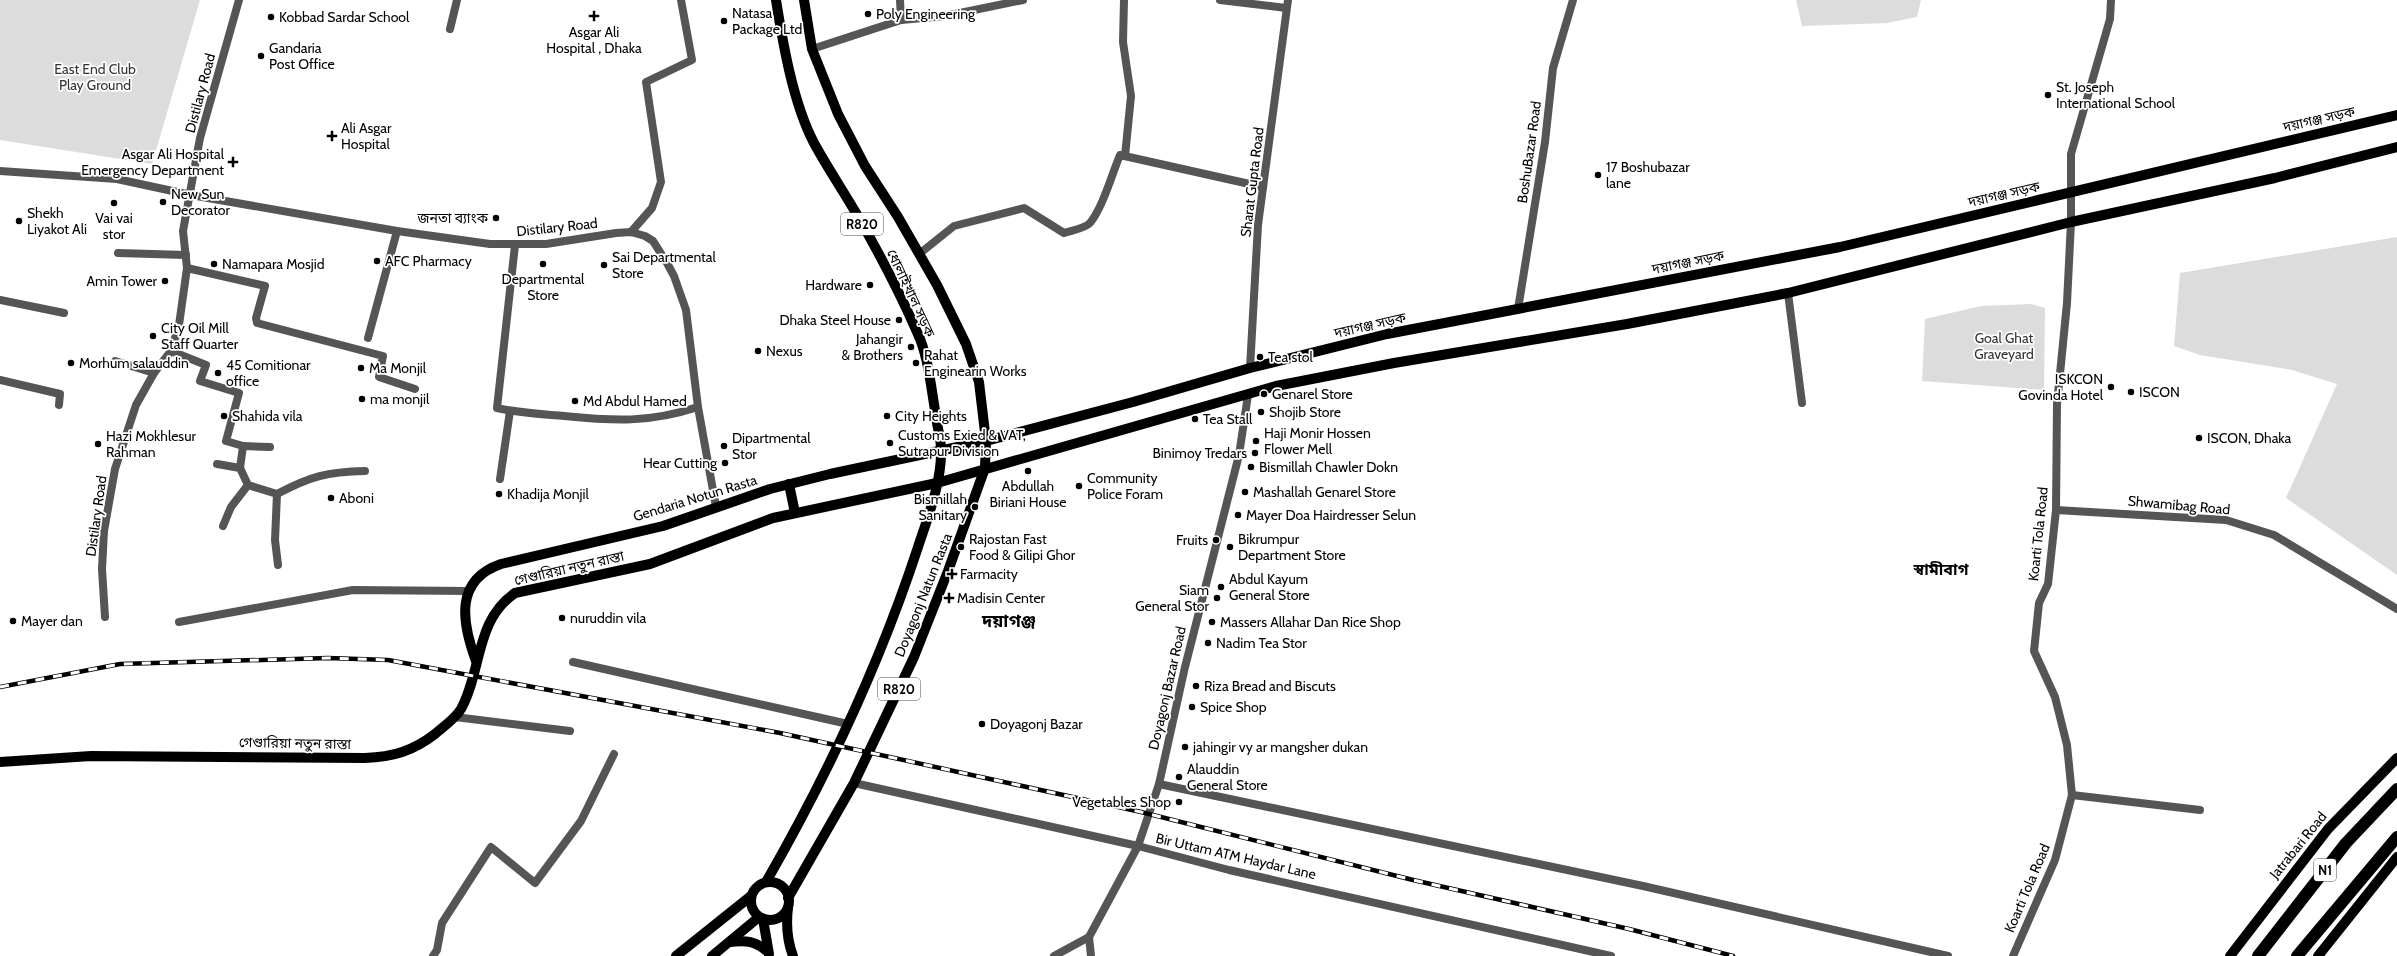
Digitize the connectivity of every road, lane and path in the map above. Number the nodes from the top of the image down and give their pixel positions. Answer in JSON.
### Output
{"nodes":[{"id":1,"x":239,"y":0,"type":"edge"},
{"id":2,"x":457,"y":0,"type":"edge"},
{"id":3,"x":681,"y":0,"type":"edge"},
{"id":4,"x":776,"y":0,"type":"edge"},
{"id":5,"x":804,"y":0,"type":"edge"},
{"id":6,"x":900,"y":0,"type":"edge"},
{"id":7,"x":1023,"y":0,"type":"edge"},
{"id":8,"x":1124,"y":0,"type":"edge"},
{"id":9,"x":1220,"y":0,"type":"edge"},
{"id":10,"x":1573,"y":0,"type":"edge"},
{"id":11,"x":2111,"y":0,"type":"edge"},
{"id":12,"x":1287,"y":4,"type":"edge"},
{"id":13,"x":901,"y":20,"type":"junction"},
{"id":14,"x":450,"y":29,"type":"dead end"},
{"id":15,"x":812,"y":49,"type":"junction"},
{"id":16,"x":2397,"y":115,"type":"edge"},
{"id":17,"x":2397,"y":147,"type":"edge"},
{"id":18,"x":1125,"y":156,"type":"junction"},
{"id":19,"x":0,"y":171,"type":"edge"},
{"id":20,"x":1263,"y":187,"type":"junction"},
{"id":21,"x":2071,"y":192,"type":"junction"},
{"id":22,"x":191,"y":195,"type":"junction"},
{"id":23,"x":2071,"y":222,"type":"junction"},
{"id":24,"x":397,"y":231,"type":"junction"},
{"id":25,"x":631,"y":232,"type":"junction"},
{"id":26,"x":515,"y":245,"type":"junction"},
{"id":27,"x":118,"y":253,"type":"dead end"},
{"id":28,"x":919,"y":254,"type":"junction"},
{"id":29,"x":186,"y":256,"type":"junction"},
{"id":30,"x":187,"y":268,"type":"junction"},
{"id":31,"x":1788,"y":292,"type":"junction"},
{"id":32,"x":0,"y":300,"type":"edge"},
{"id":33,"x":1518,"y":309,"type":"junction"},
{"id":34,"x":64,"y":313,"type":"dead end"},
{"id":35,"x":368,"y":338,"type":"dead end"},
{"id":36,"x":171,"y":351,"type":"junction"},
{"id":37,"x":115,"y":361,"type":"dead end"},
{"id":38,"x":1250,"y":368,"type":"junction"},
{"id":39,"x":154,"y":373,"type":"junction"},
{"id":40,"x":0,"y":380,"type":"edge"},
{"id":41,"x":415,"y":389,"type":"dead end"},
{"id":42,"x":1248,"y":395,"type":"junction"},
{"id":43,"x":1802,"y":403,"type":"dead end"},
{"id":44,"x":58,"y":405,"type":"dead end"},
{"id":45,"x":698,"y":407,"type":"junction"},
{"id":46,"x":510,"y":411,"type":"junction"},
{"id":47,"x":986,"y":441,"type":"junction"},
{"id":48,"x":243,"y":446,"type":"junction"},
{"id":49,"x":270,"y":447,"type":"dead end"},
{"id":50,"x":941,"y":450,"type":"junction"},
{"id":51,"x":216,"y":464,"type":"dead end"},
{"id":52,"x":240,"y":468,"type":"junction"},
{"id":53,"x":985,"y":468,"type":"junction"},
{"id":54,"x":365,"y":471,"type":"dead end"},
{"id":55,"x":500,"y":479,"type":"dead end"},
{"id":56,"x":937,"y":483,"type":"junction"},
{"id":57,"x":790,"y":484,"type":"junction"},
{"id":58,"x":248,"y":485,"type":"junction"},
{"id":59,"x":277,"y":494,"type":"junction"},
{"id":60,"x":716,"y":506,"type":"junction"},
{"id":61,"x":2056,"y":510,"type":"junction"},
{"id":62,"x":795,"y":513,"type":"junction"},
{"id":63,"x":223,"y":526,"type":"dead end"},
{"id":64,"x":278,"y":565,"type":"dead end"},
{"id":65,"x":468,"y":591,"type":"junction"},
{"id":66,"x":2397,"y":609,"type":"edge"},
{"id":67,"x":105,"y":617,"type":"dead end"},
{"id":68,"x":179,"y":622,"type":"dead end"},
{"id":69,"x":476,"y":661,"type":"junction"},
{"id":70,"x":573,"y":662,"type":"dead end"},
{"id":71,"x":455,"y":717,"type":"junction"},
{"id":72,"x":848,"y":724,"type":"junction"},
{"id":73,"x":570,"y":731,"type":"dead end"},
{"id":74,"x":614,"y":754,"type":"dead end"},
{"id":75,"x":2397,"y":758,"type":"edge"},
{"id":76,"x":0,"y":762,"type":"edge"},
{"id":77,"x":854,"y":783,"type":"junction"},
{"id":78,"x":1159,"y":784,"type":"junction"},
{"id":79,"x":2397,"y":789,"type":"edge"},
{"id":80,"x":2072,"y":795,"type":"junction"},
{"id":81,"x":2200,"y":810,"type":"dead end"},
{"id":82,"x":2397,"y":836,"type":"edge"},
{"id":83,"x":1138,"y":846,"type":"junction"},
{"id":84,"x":2397,"y":857,"type":"edge"},
{"id":85,"x":766,"y":882,"type":"junction"},
{"id":86,"x":751,"y":896,"type":"junction"},
{"id":87,"x":788,"y":902,"type":"junction"},
{"id":88,"x":761,"y":918,"type":"junction"},
{"id":89,"x":1089,"y":936,"type":"junction"},
{"id":90,"x":730,"y":942,"type":"junction"},
{"id":91,"x":769,"y":954,"type":"edge"},
{"id":92,"x":433,"y":956,"type":"edge"},
{"id":93,"x":676,"y":956,"type":"edge"},
{"id":94,"x":712,"y":956,"type":"edge"},
{"id":95,"x":793,"y":956,"type":"edge"},
{"id":96,"x":1054,"y":956,"type":"edge"},
{"id":97,"x":1092,"y":956,"type":"edge"},
{"id":98,"x":1610,"y":956,"type":"edge"},
{"id":99,"x":1948,"y":956,"type":"edge"},
{"id":100,"x":2013,"y":956,"type":"edge"},
{"id":101,"x":2230,"y":956,"type":"edge"},
{"id":102,"x":2258,"y":956,"type":"edge"},
{"id":103,"x":2296,"y":956,"type":"edge"},
{"id":104,"x":2318,"y":956,"type":"edge"}],
"edges":[{"from":1,"to":22,"type":"street","name":"Distilary Road"},
{"from":2,"to":14,"type":"street"},
{"from":3,"to":25,"type":"street"},
{"from":4,"to":50,"type":"main road","name":"ধোলাইখাল সড়ক","number":"R820"},
{"from":5,"to":15,"type":"main road","name":"ধোলাইখাল সড়ক","number":"R820"},
{"from":6,"to":13,"type":"street"},
{"from":7,"to":13,"type":"street"},
{"from":8,"to":18,"type":"street"},
{"from":9,"to":12,"type":"street"},
{"from":10,"to":33,"type":"street","name":"BoshuBazar Road"},
{"from":11,"to":21,"type":"street","name":"Koarti Tola Road"},
{"from":12,"to":20,"type":"street","name":"Sharat Gupta Road"},
{"from":13,"to":15,"type":"street"},
{"from":15,"to":28,"type":"main road","name":"ধোলাইখাল সড়ক","number":"R820"},
{"from":16,"to":21,"type":"main road","name":"দয়াগঞ্জ সড়ক"},
{"from":17,"to":23,"type":"main road"},
{"from":18,"to":20,"type":"street"},
{"from":18,"to":28,"type":"street"},
{"from":19,"to":22,"type":"street","name":"Distilary Road"},
{"from":20,"to":38,"type":"street","name":"Sharat Gupta Road"},
{"from":21,"to":23,"type":"street","name":"Koarti Tola Road"},
{"from":21,"to":33,"type":"main road","name":"দয়াগঞ্জ সড়ক"},
{"from":22,"to":24,"type":"street","name":"Distilary Road"},
{"from":22,"to":29,"type":"street","name":"Distilary Road"},
{"from":23,"to":31,"type":"main road"},
{"from":23,"to":61,"type":"street","name":"Koarti Tola Road"},
{"from":24,"to":26,"type":"street","name":"Distilary Road"},
{"from":24,"to":35,"type":"street"},
{"from":25,"to":26,"type":"street","name":"Distilary Road"},
{"from":25,"to":45,"type":"street","name":"Distilary Road"},
{"from":26,"to":46,"type":"street"},
{"from":27,"to":29,"type":"street"},
{"from":28,"to":47,"type":"main road","name":"ধোলাইখাল সড়ক","number":"R820"},
{"from":29,"to":30,"type":"street","name":"Distilary Road"},
{"from":30,"to":36,"type":"street","name":"Distilary Road"},
{"from":30,"to":41,"type":"street"},
{"from":31,"to":42,"type":"main road"},
{"from":31,"to":43,"type":"street"},
{"from":32,"to":34,"type":"street"},
{"from":33,"to":38,"type":"main road","name":"দয়াগঞ্জ সড়ক"},
{"from":36,"to":39,"type":"street","name":"Distilary Road"},
{"from":36,"to":48,"type":"street"},
{"from":37,"to":39,"type":"street"},
{"from":38,"to":47,"type":"main road","name":"দয়াগঞ্জ সড়ক"},
{"from":39,"to":67,"type":"street","name":"Distilary Road"},
{"from":40,"to":44,"type":"street"},
{"from":42,"to":53,"type":"main road"},
{"from":42,"to":78,"type":"street","name":"Doyagonj Bazar Road"},
{"from":45,"to":46,"type":"street"},
{"from":45,"to":60,"type":"street","name":"Distilary Road"},
{"from":46,"to":55,"type":"street"},
{"from":47,"to":50,"type":"main road","name":"দয়াগঞ্জ সড়ক"},
{"from":47,"to":53,"type":"main road","number":"R820"},
{"from":48,"to":49,"type":"street"},
{"from":48,"to":52,"type":"street"},
{"from":50,"to":56,"type":"main road","name":"Doyagonj Natun Rasta","number":"R820"},
{"from":50,"to":57,"type":"main road","name":"Gendaria Notun Rasta"},
{"from":51,"to":52,"type":"street"},
{"from":52,"to":58,"type":"street"},
{"from":53,"to":56,"type":"main road","name":"গেণ্ডারিয়া নতুন রাস্তা"},
{"from":53,"to":77,"type":"main road","name":"Doyagonj Natun Rasta","number":"R820"},
{"from":54,"to":59,"type":"street"},
{"from":56,"to":62,"type":"main road","name":"গেণ্ডারিয়া নতুন রাস্তা"},
{"from":56,"to":72,"type":"main road","name":"Doyagonj Natun Rasta","number":"R820"},
{"from":57,"to":60,"type":"main road","name":"Gendaria Notun Rasta"},
{"from":57,"to":62,"type":"main road"},
{"from":58,"to":59,"type":"street"},
{"from":58,"to":63,"type":"street"},
{"from":59,"to":64,"type":"street"},
{"from":60,"to":65,"type":"main road","name":"Gendaria Notun Rasta"},
{"from":61,"to":66,"type":"street","name":"Shwamibag Road"},
{"from":61,"to":80,"type":"street","name":"Koarti Tola Road"},
{"from":62,"to":69,"type":"main road","name":"গেণ্ডারিয়া নতুন রাস্তা"},
{"from":65,"to":68,"type":"street"},
{"from":65,"to":69,"type":"main road"},
{"from":69,"to":71,"type":"main road","name":"গেণ্ডারিয়া নতুন রাস্তা"},
{"from":70,"to":72,"type":"street"},
{"from":71,"to":73,"type":"street"},
{"from":71,"to":76,"type":"main road","name":"গেণ্ডারিয়া নতুন রাস্তা"},
{"from":72,"to":85,"type":"main road","name":"Doyagonj Natun Rasta","number":"R820"},
{"from":74,"to":92,"type":"street"},
{"from":75,"to":101,"type":"main road","name":"Jatrabari Road"},
{"from":77,"to":83,"type":"street","name":"Bir Uttam ATM Haydar Lane"},
{"from":77,"to":87,"type":"main road","name":"Doyagonj Natun Rasta","number":"R820"},
{"from":78,"to":83,"type":"street","name":"Doyagonj Bazar Road"},
{"from":78,"to":99,"type":"street"},
{"from":79,"to":102,"type":"highway","number":"N1"},
{"from":80,"to":81,"type":"street"},
{"from":80,"to":100,"type":"street","name":"Koarti Tola Road"},
{"from":82,"to":103,"type":"highway","number":"N1"},
{"from":83,"to":89,"type":"street","name":"Doyagonj Bazar Road"},
{"from":83,"to":98,"type":"street","name":"Bir Uttam ATM Haydar Lane"},
{"from":84,"to":104,"type":"main road"},
{"from":85,"to":86,"type":"main road"},
{"from":85,"to":87,"type":"main road"},
{"from":86,"to":88,"type":"main road"},
{"from":86,"to":93,"type":"main road"},
{"from":87,"to":88,"type":"main road"},
{"from":87,"to":95,"type":"main road","name":"Doyagonj Natun Rasta"},
{"from":88,"to":90,"type":"main road"},
{"from":88,"to":91,"type":"main road"},
{"from":89,"to":96,"type":"street"},
{"from":89,"to":97,"type":"street"},
{"from":90,"to":91,"type":"main road"},
{"from":90,"to":94,"type":"main road"}]}
